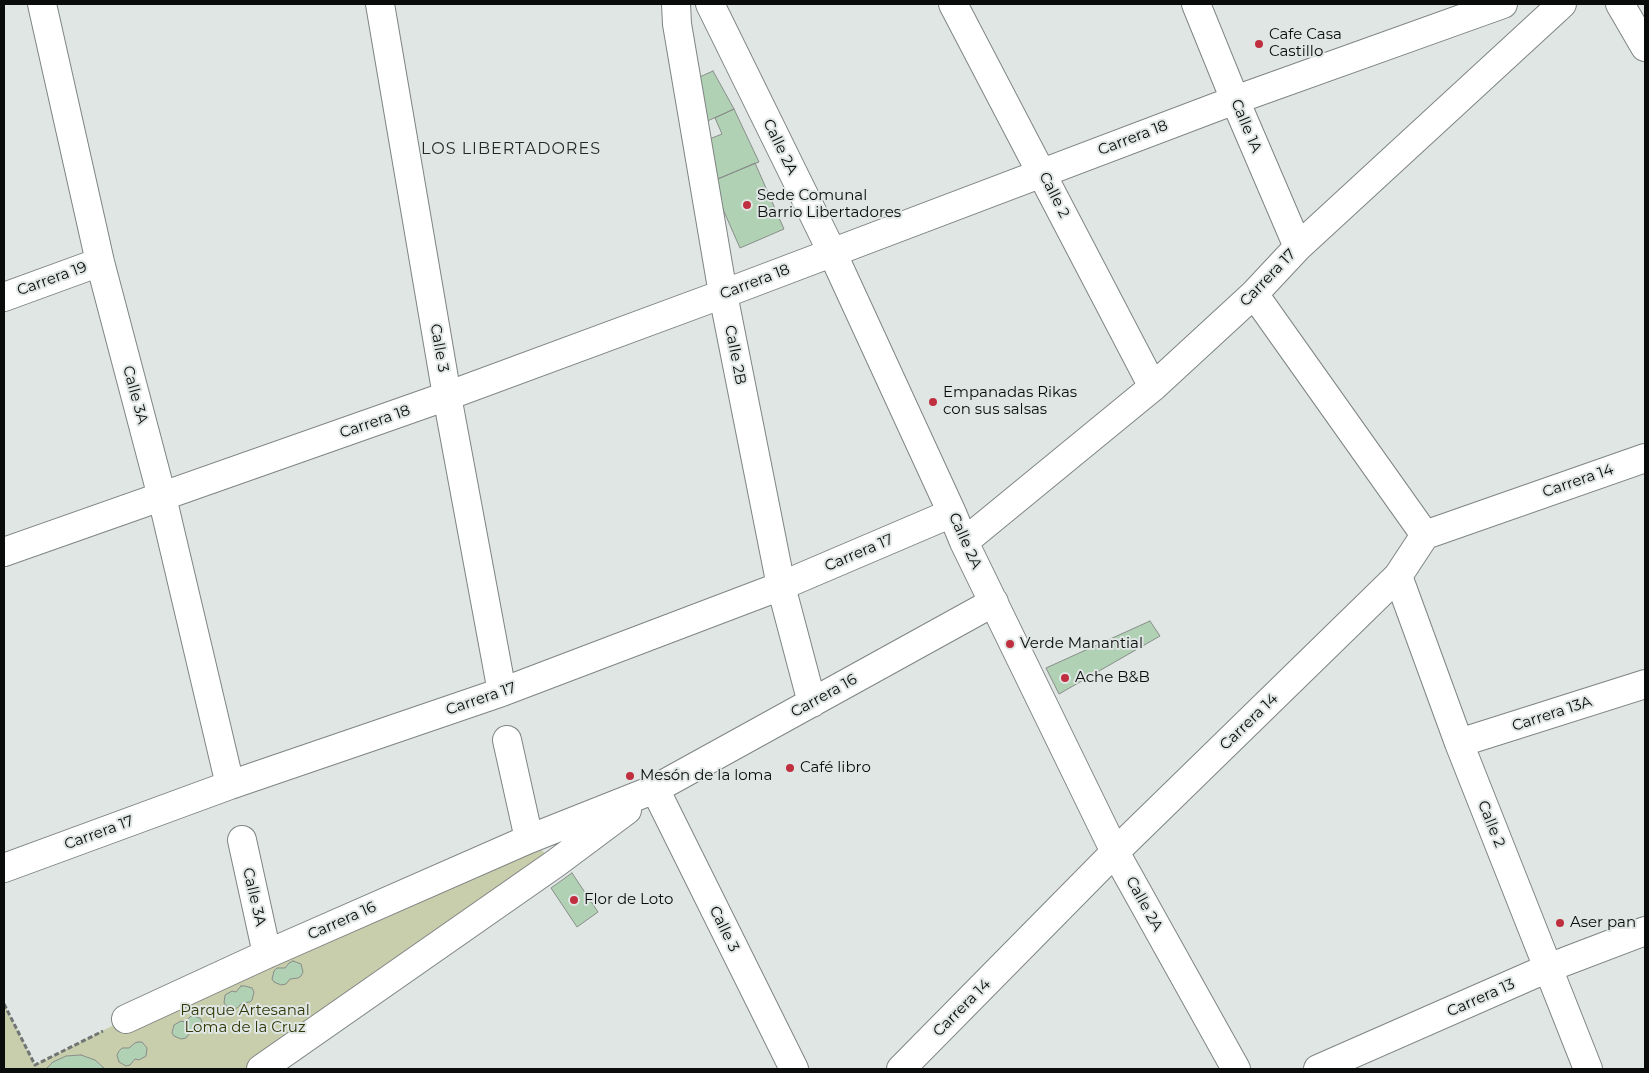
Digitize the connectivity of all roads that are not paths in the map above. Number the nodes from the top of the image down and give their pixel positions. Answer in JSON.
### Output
{"nodes":[{"id":1,"x":42,"y":4,"type":"edge"},
{"id":2,"x":380,"y":4,"type":"edge"},
{"id":3,"x":676,"y":4,"type":"edge"},
{"id":4,"x":710,"y":4,"type":"edge"},
{"id":5,"x":953,"y":4,"type":"edge"},
{"id":6,"x":1196,"y":4,"type":"edge"},
{"id":7,"x":1503,"y":4,"type":"edge"},
{"id":8,"x":1562,"y":4,"type":"edge"},
{"id":9,"x":1620,"y":4,"type":"edge"},
{"id":10,"x":1645,"y":47,"type":"edge"},
{"id":11,"x":1235,"y":100,"type":"junction"},
{"id":12,"x":1042,"y":172,"type":"junction"},
{"id":13,"x":1298,"y":247,"type":"junction"},
{"id":14,"x":832,"y":252,"type":"junction"},
{"id":15,"x":100,"y":262,"type":"junction"},
{"id":16,"x":723,"y":294,"type":"junction"},
{"id":17,"x":1254,"y":294,"type":"junction"},
{"id":18,"x":4,"y":297,"type":"edge"},
{"id":19,"x":1153,"y":387,"type":"junction"},
{"id":20,"x":447,"y":396,"type":"junction"},
{"id":21,"x":1645,"y":458,"type":"edge"},
{"id":22,"x":162,"y":497,"type":"junction"},
{"id":23,"x":952,"y":513,"type":"junction"},
{"id":24,"x":1425,"y":535,"type":"junction"},
{"id":25,"x":964,"y":542,"type":"junction"},
{"id":26,"x":4,"y":552,"type":"edge"},
{"id":27,"x":1398,"y":576,"type":"junction"},
{"id":28,"x":781,"y":586,"type":"junction"},
{"id":29,"x":994,"y":602,"type":"junction"},
{"id":30,"x":1645,"y":684,"type":"edge"},
{"id":31,"x":502,"y":692,"type":"junction"},
{"id":32,"x":812,"y":703,"type":"junction"},
{"id":33,"x":507,"y":740,"type":"dead end"},
{"id":34,"x":1459,"y":743,"type":"junction"},
{"id":35,"x":230,"y":785,"type":"junction"},
{"id":36,"x":655,"y":789,"type":"junction"},
{"id":37,"x":529,"y":839,"type":"junction"},
{"id":38,"x":242,"y":840,"type":"dead end"},
{"id":39,"x":1115,"y":852,"type":"junction"},
{"id":40,"x":4,"y":868,"type":"edge"},
{"id":41,"x":1645,"y":931,"type":"edge"},
{"id":42,"x":267,"y":954,"type":"junction"},
{"id":43,"x":1548,"y":968,"type":"junction"},
{"id":44,"x":126,"y":1019,"type":"road end"},
{"id":45,"x":261,"y":1069,"type":"edge"},
{"id":46,"x":794,"y":1069,"type":"edge"},
{"id":47,"x":901,"y":1069,"type":"edge"},
{"id":48,"x":1236,"y":1069,"type":"edge"},
{"id":49,"x":1318,"y":1069,"type":"edge"},
{"id":50,"x":1588,"y":1069,"type":"edge"}],
"edges":[{"from":1,"to":15,"type":"street","name":"Calle 3A"},
{"from":2,"to":20,"type":"street","name":"Calle 3"},
{"from":3,"to":16,"type":"street","name":"Calle 2B"},
{"from":4,"to":14,"type":"street","name":"Calle 2A"},
{"from":5,"to":12,"type":"street","name":"Calle 2"},
{"from":6,"to":11,"type":"street","name":"Calle 1A"},
{"from":7,"to":11,"type":"street","name":"Carrera 18"},
{"from":8,"to":13,"type":"street","name":"Carrera 17"},
{"from":9,"to":10,"type":"street"},
{"from":11,"to":12,"type":"street","name":"Carrera 18"},
{"from":11,"to":13,"type":"street","name":"Calle 1A"},
{"from":12,"to":14,"type":"street","name":"Carrera 18"},
{"from":12,"to":19,"type":"street","name":"Calle 2"},
{"from":13,"to":17,"type":"street","name":"Carrera 17"},
{"from":14,"to":16,"type":"street","name":"Carrera 18"},
{"from":14,"to":23,"type":"street","name":"Calle 2A"},
{"from":15,"to":18,"type":"street","name":"Carrera 19"},
{"from":15,"to":22,"type":"street","name":"Calle 3A"},
{"from":16,"to":20,"type":"street","name":"Carrera 18"},
{"from":16,"to":28,"type":"street","name":"Calle 2B"},
{"from":17,"to":19,"type":"street","name":"Carrera 17"},
{"from":17,"to":24,"type":"street"},
{"from":19,"to":25,"type":"street","name":"Carrera 17"},
{"from":20,"to":22,"type":"street","name":"Carrera 18"},
{"from":20,"to":31,"type":"street","name":"Calle 3"},
{"from":21,"to":24,"type":"street","name":"Carrera 14"},
{"from":22,"to":26,"type":"street","name":"Carrera 18"},
{"from":22,"to":35,"type":"street","name":"Calle 3A"},
{"from":23,"to":25,"type":"street","name":"Calle 2A"},
{"from":23,"to":28,"type":"street","name":"Carrera 17"},
{"from":24,"to":27,"type":"street","name":"Carrera 14"},
{"from":25,"to":29,"type":"street","name":"Calle 2A"},
{"from":27,"to":34,"type":"street","name":"Calle 2"},
{"from":27,"to":39,"type":"street","name":"Carrera 14"},
{"from":28,"to":31,"type":"street","name":"Carrera 17"},
{"from":28,"to":32,"type":"street","name":"Calle 2B"},
{"from":29,"to":32,"type":"street","name":"Carrera 16"},
{"from":29,"to":39,"type":"street","name":"Calle 2A"},
{"from":30,"to":34,"type":"street","name":"Carrera 13A"},
{"from":31,"to":35,"type":"street","name":"Carrera 17"},
{"from":32,"to":36,"type":"street","name":"Carrera 16"},
{"from":33,"to":37,"type":"street"},
{"from":34,"to":43,"type":"street","name":"Calle 2"},
{"from":35,"to":40,"type":"street","name":"Carrera 17"},
{"from":36,"to":37,"type":"street","name":"Carrera 16"},
{"from":36,"to":45,"type":"street","name":"Carrera 16"},
{"from":36,"to":46,"type":"street","name":"Calle 3"},
{"from":37,"to":42,"type":"street","name":"Carrera 16"},
{"from":38,"to":42,"type":"street","name":"Calle 3A"},
{"from":39,"to":47,"type":"street","name":"Carrera 14"},
{"from":39,"to":48,"type":"street","name":"Calle 2A"},
{"from":41,"to":43,"type":"street","name":"Carrera 13"},
{"from":42,"to":44,"type":"street","name":"Carrera 16"},
{"from":43,"to":49,"type":"street","name":"Carrera 13"},
{"from":43,"to":50,"type":"street","name":"Calle 2"}]}
